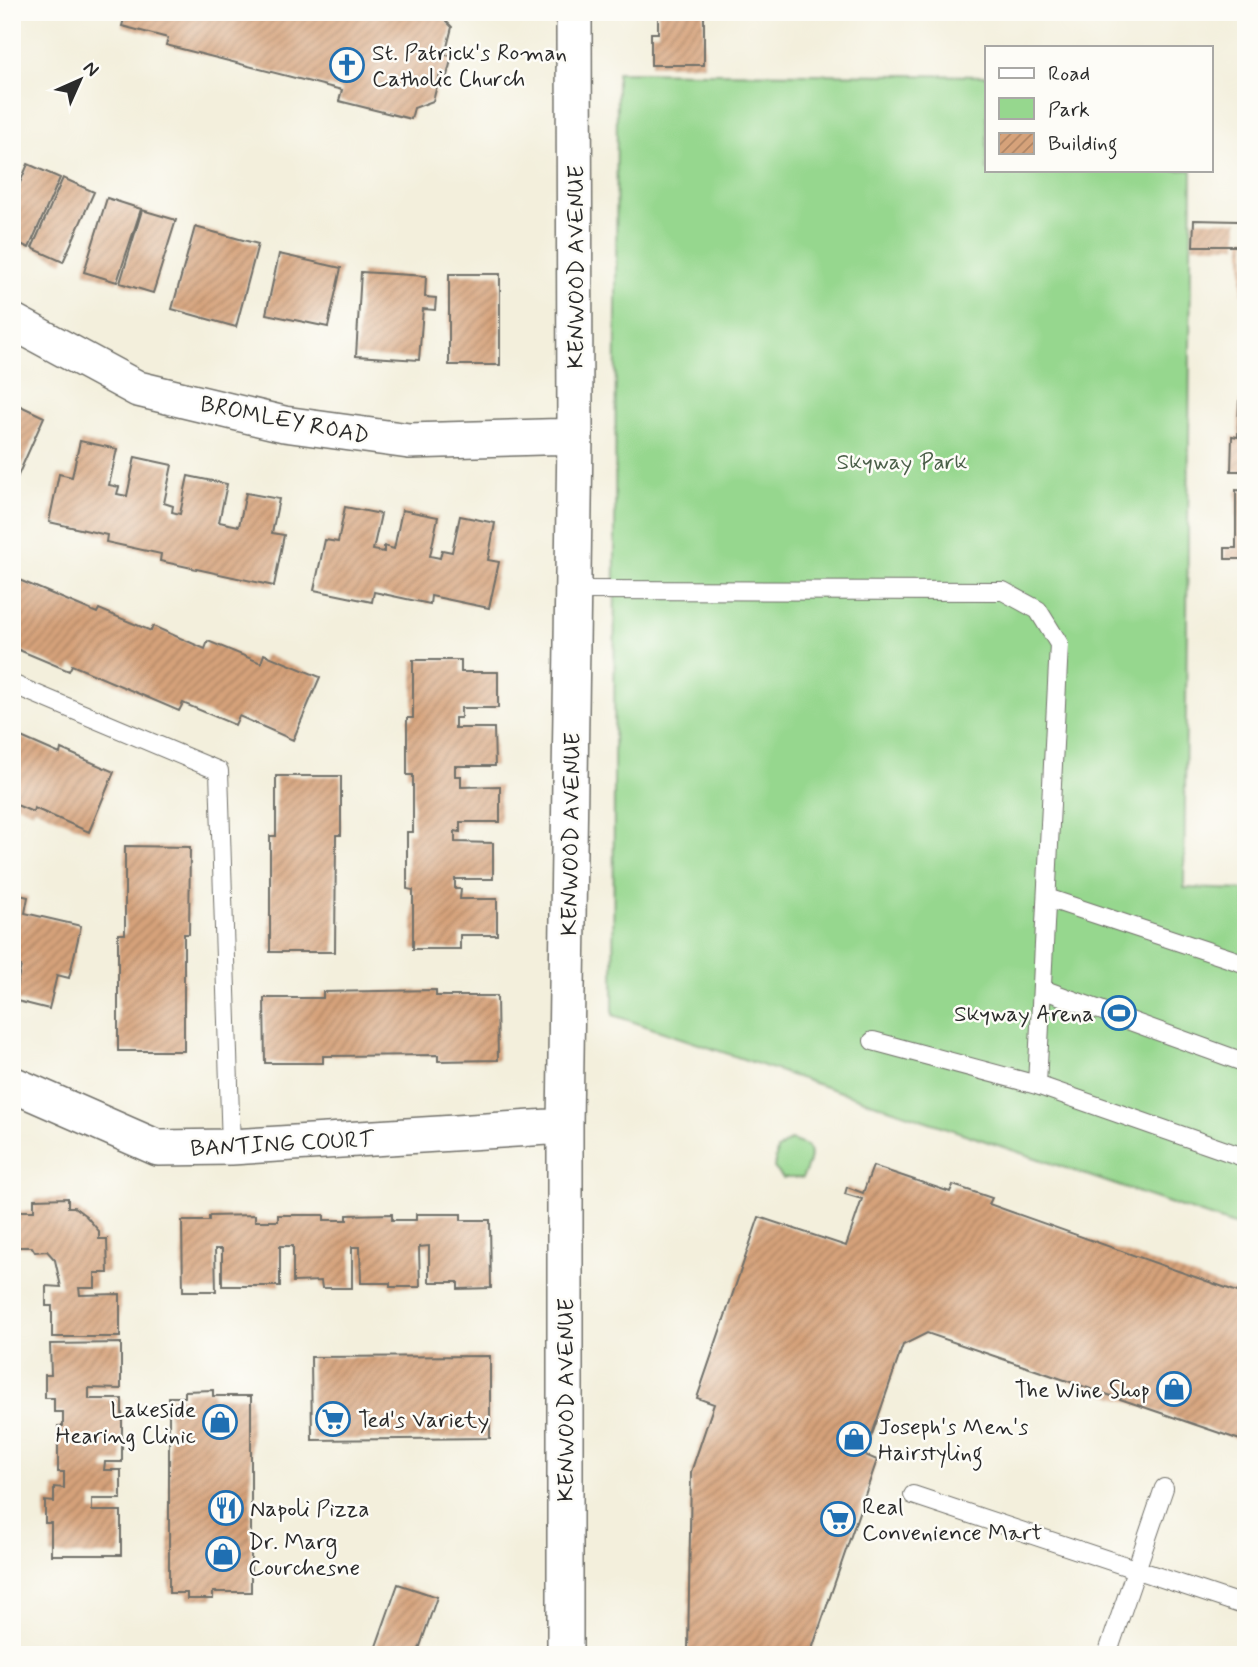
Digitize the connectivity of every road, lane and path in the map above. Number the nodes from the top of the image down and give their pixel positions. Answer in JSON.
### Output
{"nodes":[{"id":1,"x":575,"y":12,"type":"edge"},
{"id":2,"x":12,"y":321,"type":"edge"},
{"id":3,"x":575,"y":436,"type":"junction"},
{"id":4,"x":573,"y":590,"type":"junction"},
{"id":5,"x":12,"y":684,"type":"edge"},
{"id":6,"x":1047,"y":898,"type":"junction"},
{"id":7,"x":1246,"y":964,"type":"edge"},
{"id":8,"x":1042,"y":989,"type":"junction"},
{"id":9,"x":873,"y":1041,"type":"dead end"},
{"id":10,"x":1246,"y":1063,"type":"edge"},
{"id":11,"x":12,"y":1084,"type":"edge"},
{"id":12,"x":1037,"y":1085,"type":"junction"},
{"id":13,"x":565,"y":1126,"type":"junction"},
{"id":14,"x":231,"y":1147,"type":"junction"},
{"id":15,"x":1246,"y":1158,"type":"edge"},
{"id":16,"x":1164,"y":1488,"type":"dead end"},
{"id":17,"x":914,"y":1494,"type":"dead end"},
{"id":18,"x":1136,"y":1570,"type":"junction"},
{"id":19,"x":1246,"y":1606,"type":"edge"},
{"id":20,"x":565,"y":1655,"type":"edge"},
{"id":21,"x":1107,"y":1655,"type":"edge"}],
"edges":[{"from":1,"to":3,"type":"street","name":"KENWOOD AVENUE"},
{"from":2,"to":3,"type":"street","name":"BROMLEY ROAD"},
{"from":3,"to":4,"type":"street","name":"KENWOOD AVENUE"},
{"from":4,"to":6,"type":"lane"},
{"from":4,"to":13,"type":"street","name":"KENWOOD AVENUE"},
{"from":5,"to":14,"type":"lane"},
{"from":6,"to":7,"type":"lane"},
{"from":6,"to":8,"type":"lane"},
{"from":8,"to":10,"type":"lane"},
{"from":8,"to":12,"type":"lane"},
{"from":9,"to":12,"type":"lane"},
{"from":11,"to":14,"type":"street","name":"BANTING COURT"},
{"from":12,"to":15,"type":"lane"},
{"from":13,"to":14,"type":"street","name":"BANTING COURT"},
{"from":13,"to":20,"type":"street","name":"KENWOOD AVENUE"},
{"from":16,"to":18,"type":"lane"},
{"from":17,"to":18,"type":"lane"},
{"from":18,"to":19,"type":"lane"},
{"from":18,"to":21,"type":"lane"}]}
